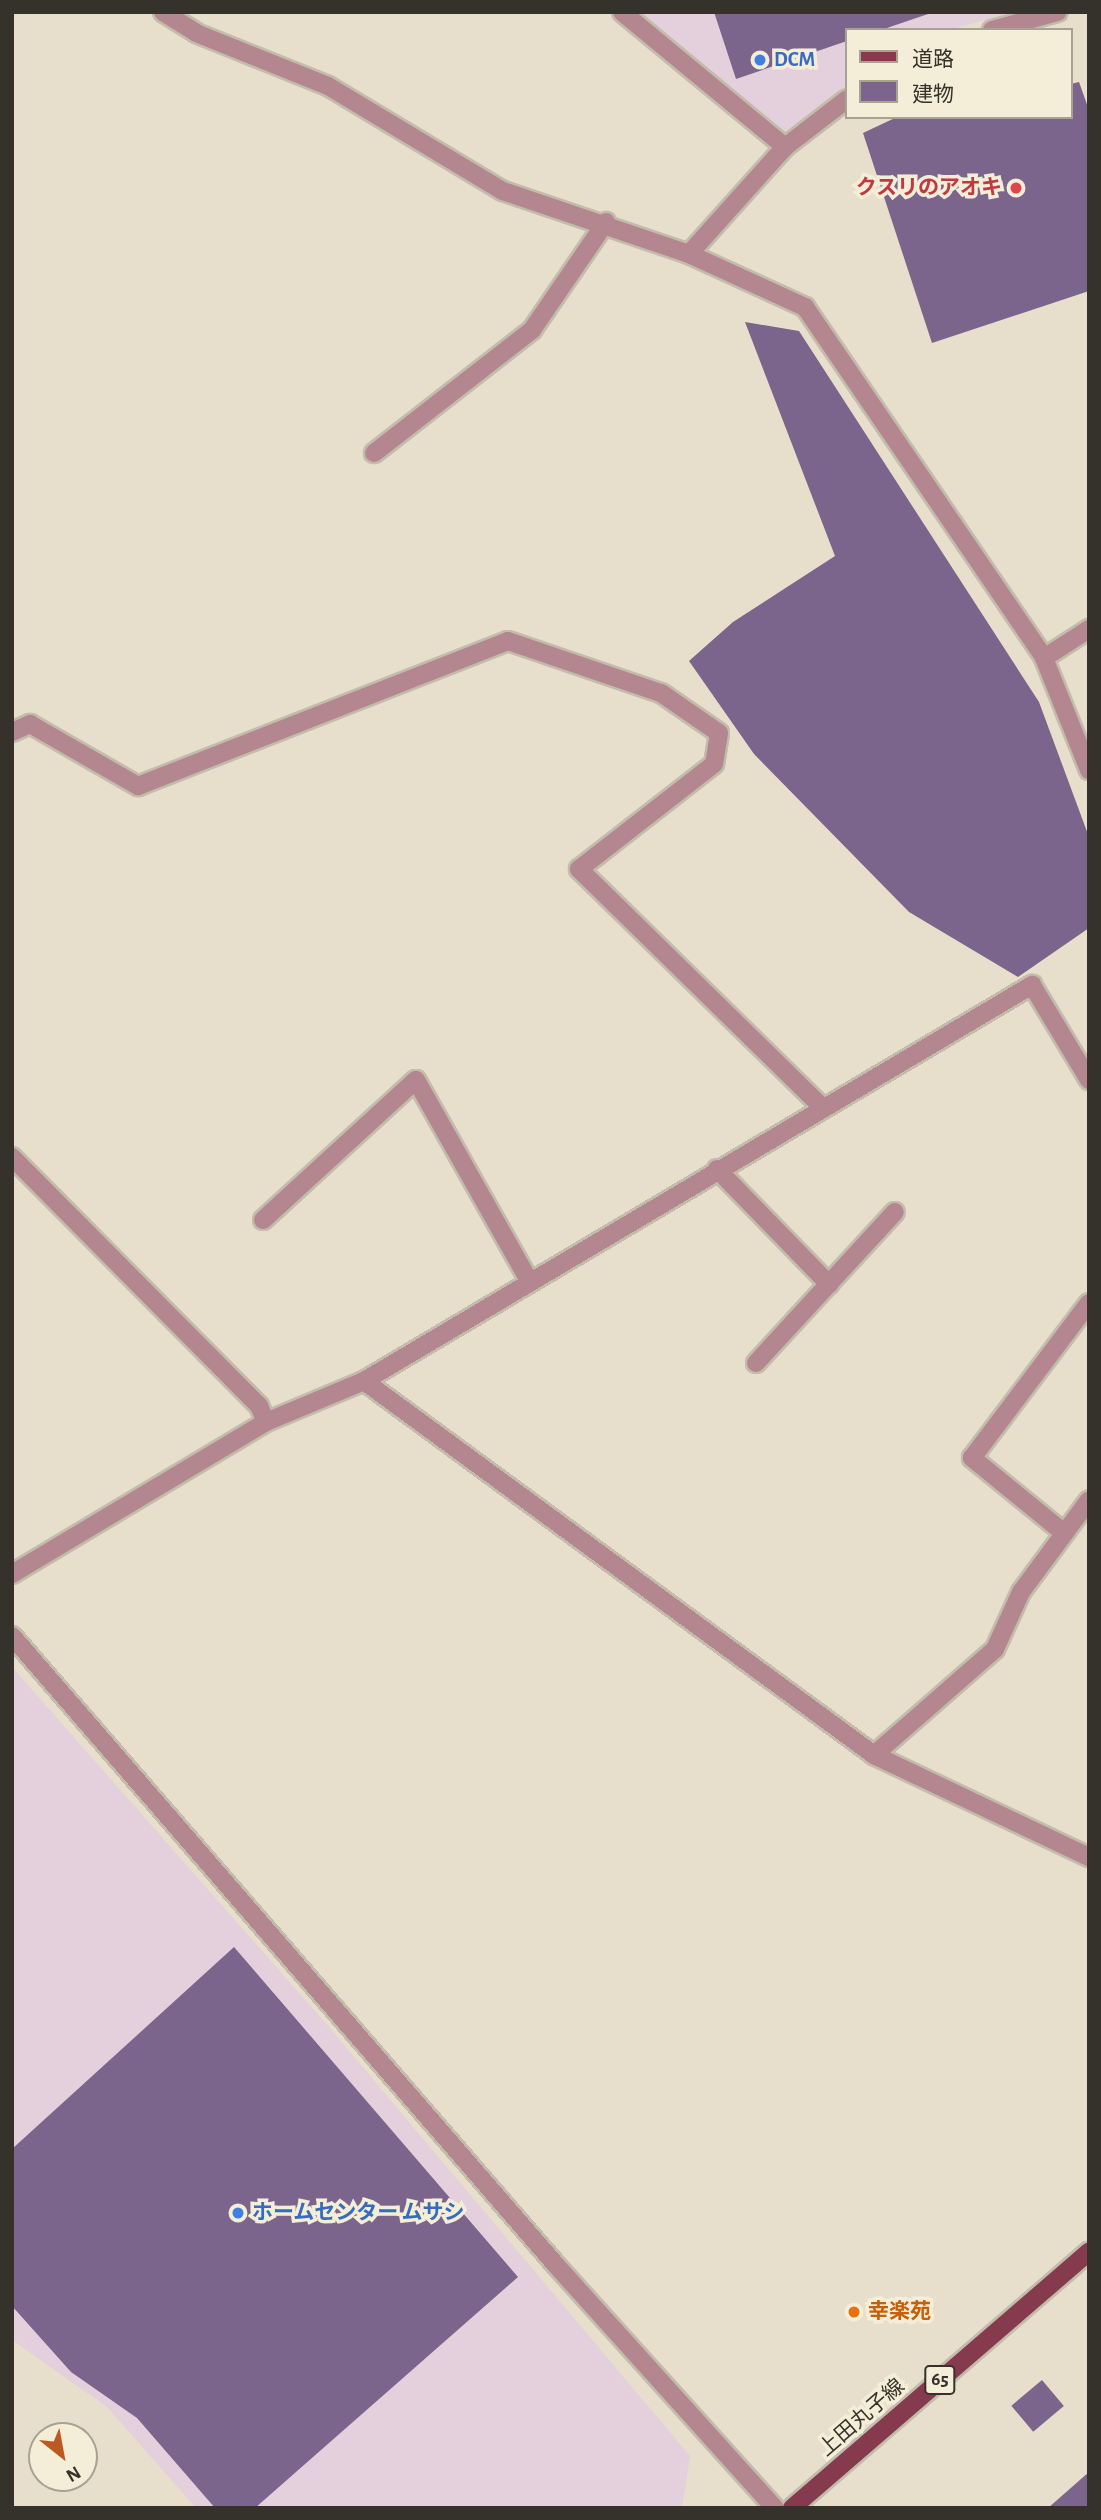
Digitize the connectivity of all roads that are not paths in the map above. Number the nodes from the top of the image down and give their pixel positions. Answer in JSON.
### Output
{"nodes":[{"id":1,"x":163,"y":12,"type":"edge"},
{"id":2,"x":622,"y":12,"type":"edge"},
{"id":3,"x":1058,"y":12,"type":"edge"},
{"id":4,"x":999,"y":28,"type":"edge"},
{"id":5,"x":846,"y":100,"type":"edge"},
{"id":6,"x":785,"y":147,"type":"junction"},
{"id":7,"x":606,"y":222,"type":"junction"},
{"id":8,"x":689,"y":254,"type":"junction"},
{"id":9,"x":374,"y":453,"type":"dead end"},
{"id":10,"x":1089,"y":629,"type":"edge"},
{"id":11,"x":1044,"y":658,"type":"junction"},
{"id":12,"x":12,"y":733,"type":"edge"},
{"id":13,"x":1089,"y":770,"type":"edge"},
{"id":14,"x":1089,"y":1080,"type":"edge"},
{"id":15,"x":821,"y":1105,"type":"junction"},
{"id":16,"x":12,"y":1157,"type":"edge"},
{"id":17,"x":717,"y":1169,"type":"junction"},
{"id":18,"x":895,"y":1212,"type":"dead end"},
{"id":19,"x":263,"y":1220,"type":"dead end"},
{"id":20,"x":528,"y":1279,"type":"junction"},
{"id":21,"x":829,"y":1284,"type":"junction"},
{"id":22,"x":1089,"y":1303,"type":"edge"},
{"id":23,"x":756,"y":1363,"type":"dead end"},
{"id":24,"x":364,"y":1381,"type":"junction"},
{"id":25,"x":266,"y":1422,"type":"junction"},
{"id":26,"x":1089,"y":1500,"type":"edge"},
{"id":27,"x":1064,"y":1533,"type":"junction"},
{"id":28,"x":12,"y":1574,"type":"edge"},
{"id":29,"x":12,"y":1636,"type":"edge"},
{"id":30,"x":874,"y":1755,"type":"junction"},
{"id":31,"x":1089,"y":1857,"type":"edge"},
{"id":32,"x":1089,"y":2252,"type":"edge"},
{"id":33,"x":775,"y":2508,"type":"edge"},
{"id":34,"x":792,"y":2508,"type":"edge"}],
"edges":[{"from":1,"to":7,"type":"street"},
{"from":2,"to":6,"type":"street"},
{"from":3,"to":4,"type":"street"},
{"from":5,"to":6,"type":"street"},
{"from":6,"to":8,"type":"street"},
{"from":7,"to":8,"type":"street"},
{"from":7,"to":9,"type":"street"},
{"from":8,"to":11,"type":"street"},
{"from":10,"to":11,"type":"street"},
{"from":11,"to":13,"type":"street"},
{"from":12,"to":15,"type":"street"},
{"from":14,"to":15,"type":"street"},
{"from":15,"to":17,"type":"street"},
{"from":16,"to":25,"type":"street"},
{"from":17,"to":20,"type":"street"},
{"from":17,"to":21,"type":"street"},
{"from":18,"to":21,"type":"street"},
{"from":19,"to":20,"type":"street"},
{"from":20,"to":24,"type":"street"},
{"from":21,"to":23,"type":"street"},
{"from":22,"to":27,"type":"street"},
{"from":24,"to":25,"type":"street"},
{"from":24,"to":30,"type":"street"},
{"from":25,"to":28,"type":"street"},
{"from":26,"to":27,"type":"street"},
{"from":27,"to":30,"type":"street"},
{"from":29,"to":33,"type":"street"},
{"from":30,"to":31,"type":"street"},
{"from":32,"to":34,"type":"main road","name":"上田丸子線","number":"65"}]}
